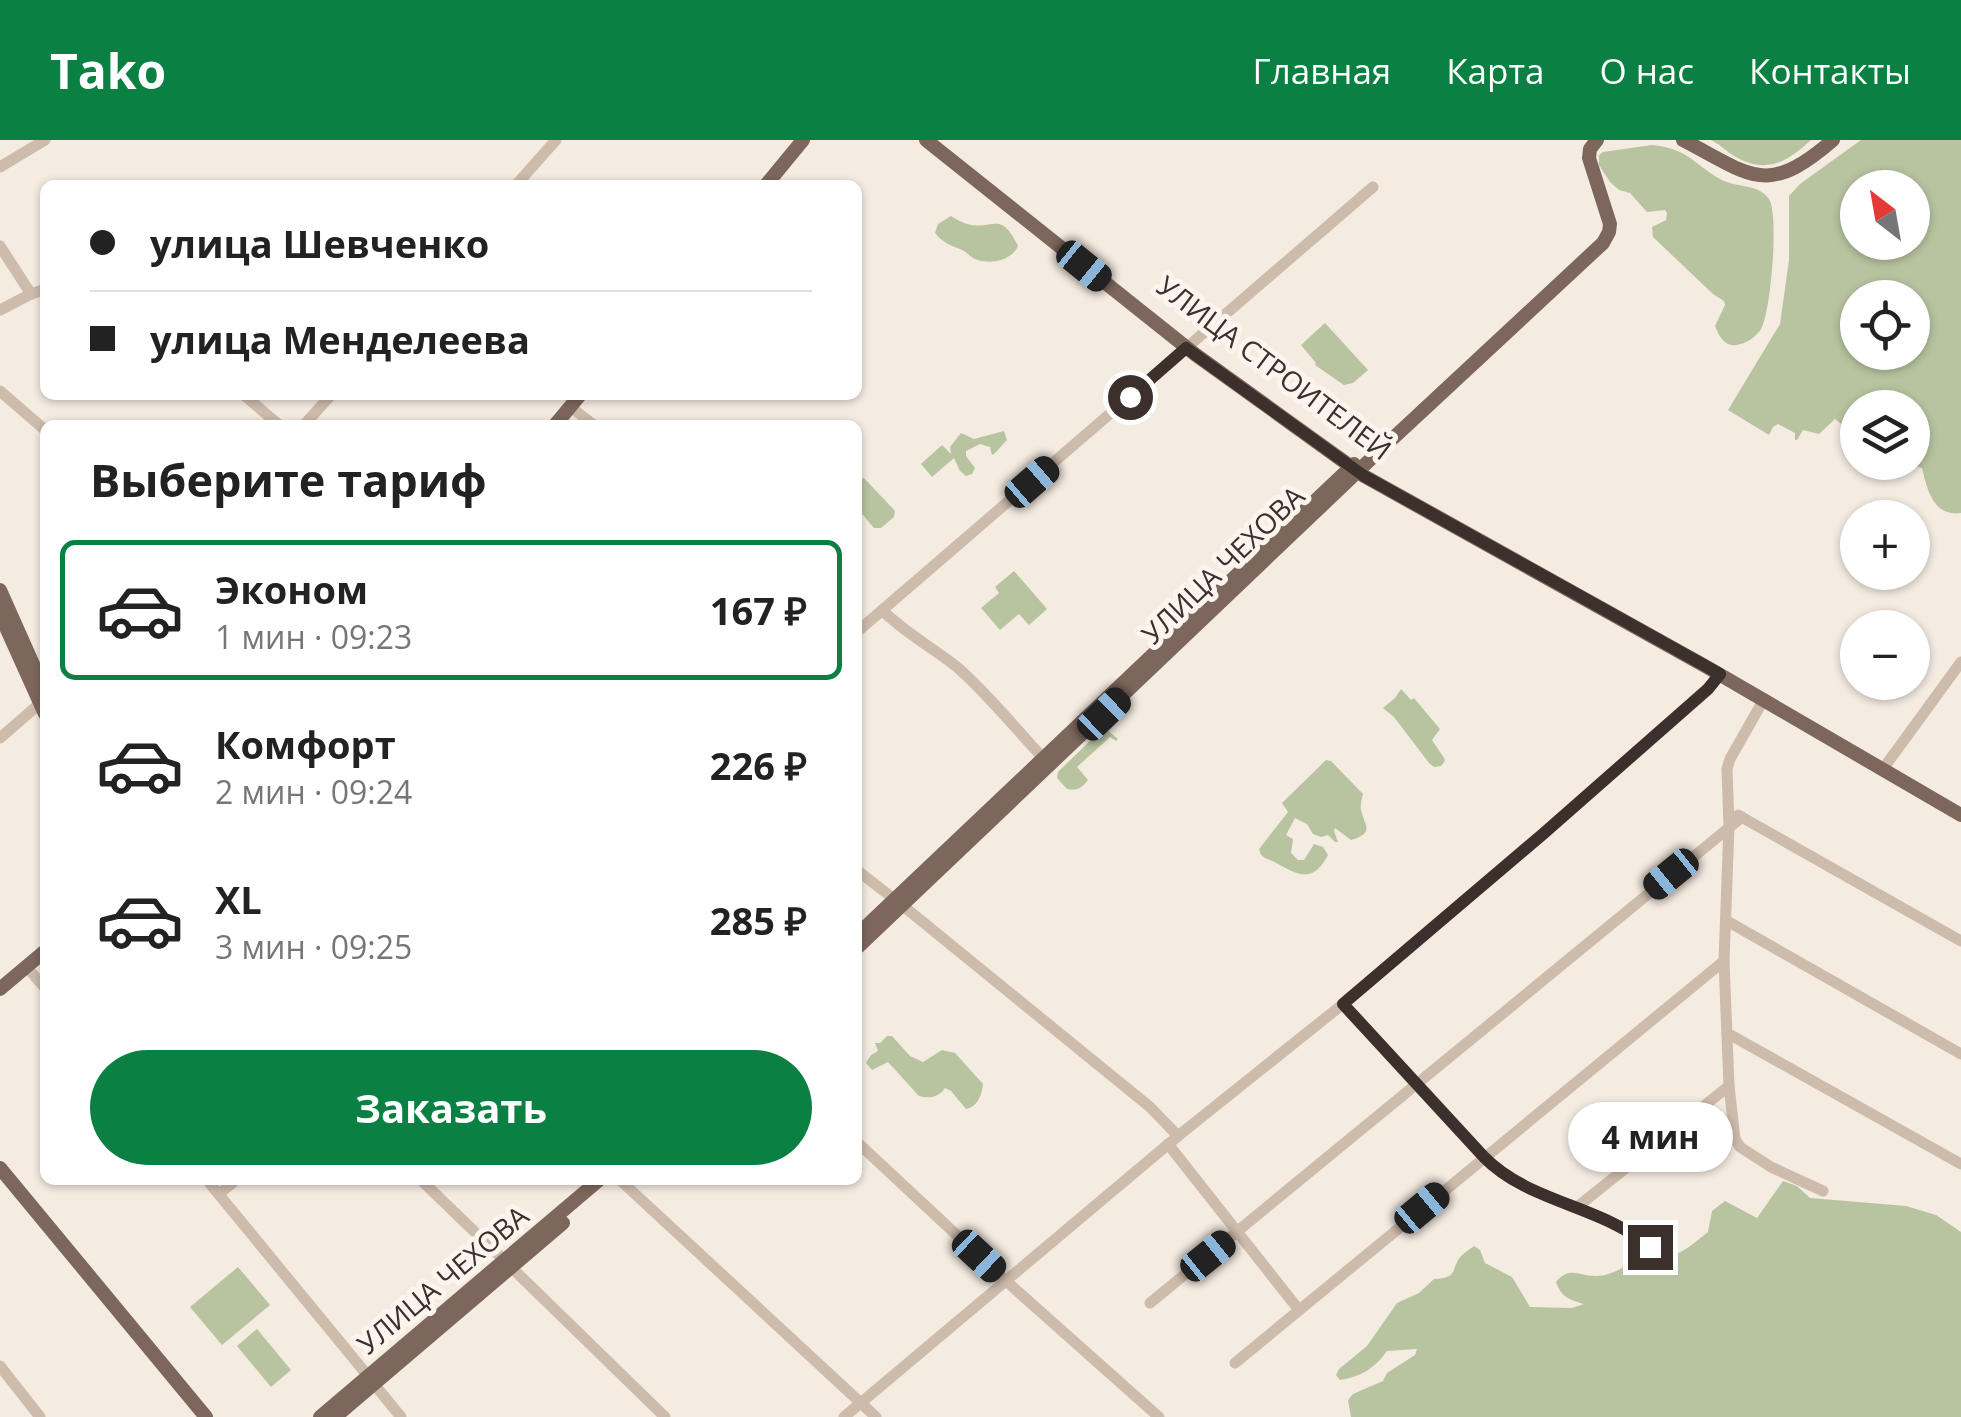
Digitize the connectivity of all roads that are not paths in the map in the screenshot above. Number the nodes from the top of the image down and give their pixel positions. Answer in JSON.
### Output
{"nodes":[{"id":1,"x":45,"y":140,"type":"edge"},
{"id":2,"x":556,"y":140,"type":"edge"},
{"id":3,"x":792,"y":140,"type":"edge"},
{"id":4,"x":803,"y":140,"type":"edge"},
{"id":5,"x":926,"y":140,"type":"edge"},
{"id":6,"x":940,"y":140,"type":"edge"},
{"id":7,"x":1597,"y":140,"type":"edge"},
{"id":8,"x":1683,"y":140,"type":"edge"},
{"id":9,"x":1833,"y":140,"type":"edge"},
{"id":10,"x":27,"y":145,"type":"edge"},
{"id":11,"x":0,"y":167,"type":"edge"},
{"id":12,"x":520,"y":180,"type":"edge"},
{"id":13,"x":758,"y":180,"type":"edge"},
{"id":14,"x":770,"y":180,"type":"edge"},
{"id":15,"x":1373,"y":187,"type":"dead end"},
{"id":16,"x":0,"y":246,"type":"edge"},
{"id":17,"x":40,"y":291,"type":"edge"},
{"id":18,"x":31,"y":294,"type":"junction"},
{"id":19,"x":0,"y":310,"type":"edge"},
{"id":20,"x":1190,"y":345,"type":"junction"},
{"id":21,"x":0,"y":391,"type":"edge"},
{"id":22,"x":250,"y":400,"type":"edge"},
{"id":23,"x":326,"y":400,"type":"edge"},
{"id":24,"x":273,"y":420,"type":"edge"},
{"id":25,"x":308,"y":420,"type":"edge"},
{"id":26,"x":40,"y":426,"type":"edge"},
{"id":27,"x":1357,"y":467,"type":"junction"},
{"id":28,"x":0,"y":590,"type":"edge"},
{"id":29,"x":882,"y":610,"type":"junction"},
{"id":30,"x":0,"y":614,"type":"edge"},
{"id":31,"x":862,"y":628,"type":"edge"},
{"id":32,"x":1961,"y":662,"type":"edge"},
{"id":33,"x":1720,"y":674,"type":"junction"},
{"id":34,"x":40,"y":692,"type":"edge"},
{"id":35,"x":40,"y":694,"type":"edge"},
{"id":36,"x":1764,"y":699,"type":"junction"},
{"id":37,"x":40,"y":705,"type":"edge"},
{"id":38,"x":0,"y":738,"type":"edge"},
{"id":39,"x":1046,"y":761,"type":"junction"},
{"id":40,"x":1882,"y":769,"type":"junction"},
{"id":41,"x":1728,"y":809,"type":"junction"},
{"id":42,"x":1961,"y":815,"type":"edge"},
{"id":43,"x":1742,"y":817,"type":"junction"},
{"id":44,"x":1728,"y":826,"type":"junction"},
{"id":45,"x":862,"y":874,"type":"edge"},
{"id":46,"x":898,"y":902,"type":"junction"},
{"id":47,"x":1726,"y":921,"type":"junction"},
{"id":48,"x":862,"y":931,"type":"edge"},
{"id":49,"x":1961,"y":941,"type":"edge"},
{"id":50,"x":862,"y":943,"type":"edge"},
{"id":51,"x":40,"y":957,"type":"edge"},
{"id":52,"x":1724,"y":960,"type":"junction"},
{"id":53,"x":40,"y":964,"type":"edge"},
{"id":54,"x":29,"y":970,"type":"junction"},
{"id":55,"x":40,"y":982,"type":"edge"},
{"id":56,"x":0,"y":988,"type":"edge"},
{"id":57,"x":0,"y":999,"type":"edge"},
{"id":58,"x":1343,"y":1004,"type":"junction"},
{"id":59,"x":1727,"y":1033,"type":"junction"},
{"id":60,"x":1961,"y":1054,"type":"edge"},
{"id":61,"x":1418,"y":1084,"type":"junction"},
{"id":62,"x":1730,"y":1086,"type":"junction"},
{"id":63,"x":1173,"y":1140,"type":"junction"},
{"id":64,"x":862,"y":1147,"type":"edge"},
{"id":65,"x":1484,"y":1157,"type":"junction"},
{"id":66,"x":1961,"y":1164,"type":"edge"},
{"id":67,"x":0,"y":1168,"type":"edge"},
{"id":68,"x":211,"y":1185,"type":"edge"},
{"id":69,"x":230,"y":1185,"type":"edge"},
{"id":70,"x":425,"y":1185,"type":"edge"},
{"id":71,"x":594,"y":1185,"type":"edge"},
{"id":72,"x":606,"y":1185,"type":"edge"},
{"id":73,"x":625,"y":1185,"type":"edge"},
{"id":74,"x":1823,"y":1191,"type":"dead end"},
{"id":75,"x":219,"y":1194,"type":"junction"},
{"id":76,"x":1577,"y":1207,"type":"junction"},
{"id":77,"x":1238,"y":1232,"type":"junction"},
{"id":78,"x":1650,"y":1247,"type":"dead end"},
{"id":79,"x":508,"y":1265,"type":"junction"},
{"id":80,"x":1005,"y":1280,"type":"junction"},
{"id":81,"x":1150,"y":1303,"type":"dead end"},
{"id":82,"x":1300,"y":1310,"type":"junction"},
{"id":83,"x":1235,"y":1363,"type":"dead end"},
{"id":84,"x":0,"y":1366,"type":"edge"},
{"id":85,"x":371,"y":1380,"type":"junction"},
{"id":86,"x":861,"y":1402,"type":"junction"},
{"id":87,"x":40,"y":1417,"type":"edge"},
{"id":88,"x":206,"y":1417,"type":"edge"},
{"id":89,"x":320,"y":1417,"type":"edge"},
{"id":90,"x":335,"y":1417,"type":"edge"},
{"id":91,"x":401,"y":1417,"type":"edge"},
{"id":92,"x":665,"y":1417,"type":"edge"},
{"id":93,"x":844,"y":1417,"type":"edge"},
{"id":94,"x":876,"y":1417,"type":"edge"},
{"id":95,"x":1159,"y":1417,"type":"edge"}],
"edges":[{"from":1,"to":10,"type":"street"},
{"from":2,"to":12,"type":"street"},
{"from":3,"to":13,"type":"main road"},
{"from":4,"to":14,"type":"main road"},
{"from":5,"to":20,"type":"main road","name":"УЛИЦА СТРОИТЕЛЕЙ"},
{"from":6,"to":20,"type":"main road","name":"УЛИЦА СТРОИТЕЛЕЙ"},
{"from":7,"to":27,"type":"main road","name":"УЛИЦА ЧЕХОВА"},
{"from":8,"to":9,"type":"main road"},
{"from":10,"to":11,"type":"street"},
{"from":15,"to":20,"type":"street"},
{"from":16,"to":18,"type":"street"},
{"from":17,"to":18,"type":"street"},
{"from":18,"to":19,"type":"street"},
{"from":20,"to":27,"type":"main road","name":"УЛИЦА СТРОИТЕЛЕЙ"},
{"from":20,"to":29,"type":"street"},
{"from":21,"to":26,"type":"street"},
{"from":22,"to":24,"type":"street"},
{"from":23,"to":25,"type":"street"},
{"from":27,"to":33,"type":"main road","name":"УЛИЦА СТРОИТЕЛЕЙ"},
{"from":27,"to":39,"type":"main road","name":"УЛИЦА ЧЕХОВА"},
{"from":28,"to":34,"type":"main road"},
{"from":29,"to":31,"type":"street"},
{"from":29,"to":39,"type":"street"},
{"from":30,"to":35,"type":"main road"},
{"from":32,"to":40,"type":"street"},
{"from":33,"to":36,"type":"main road","name":"УЛИЦА СТРОИТЕЛЕЙ"},
{"from":33,"to":58,"type":"street"},
{"from":36,"to":40,"type":"main road","name":"УЛИЦА СТРОИТЕЛЕЙ"},
{"from":36,"to":41,"type":"street"},
{"from":37,"to":38,"type":"street"},
{"from":39,"to":46,"type":"main road","name":"УЛИЦА ЧЕХОВА"},
{"from":40,"to":42,"type":"main road","name":"УЛИЦА СТРОИТЕЛЕЙ"},
{"from":41,"to":43,"type":"street"},
{"from":41,"to":44,"type":"street"},
{"from":43,"to":44,"type":"street"},
{"from":43,"to":49,"type":"street"},
{"from":44,"to":47,"type":"street"},
{"from":44,"to":61,"type":"street"},
{"from":45,"to":46,"type":"street"},
{"from":46,"to":48,"type":"main road","name":"УЛИЦА ЧЕХОВА"},
{"from":46,"to":50,"type":"main road","name":"УЛИЦА ЧЕХОВА"},
{"from":46,"to":63,"type":"street"},
{"from":47,"to":52,"type":"street"},
{"from":47,"to":60,"type":"street"},
{"from":51,"to":54,"type":"main road"},
{"from":52,"to":59,"type":"street"},
{"from":52,"to":65,"type":"street"},
{"from":53,"to":54,"type":"main road"},
{"from":54,"to":55,"type":"street"},
{"from":54,"to":56,"type":"main road"},
{"from":54,"to":57,"type":"main road"},
{"from":58,"to":61,"type":"street"},
{"from":58,"to":63,"type":"street"},
{"from":59,"to":62,"type":"street"},
{"from":59,"to":66,"type":"street"},
{"from":61,"to":65,"type":"street"},
{"from":61,"to":77,"type":"street"},
{"from":62,"to":74,"type":"street"},
{"from":62,"to":76,"type":"street"},
{"from":63,"to":77,"type":"street"},
{"from":63,"to":80,"type":"street"},
{"from":64,"to":80,"type":"street"},
{"from":65,"to":76,"type":"street"},
{"from":65,"to":82,"type":"street"},
{"from":67,"to":88,"type":"main road"},
{"from":68,"to":75,"type":"street"},
{"from":69,"to":75,"type":"street"},
{"from":70,"to":79,"type":"street"},
{"from":71,"to":79,"type":"main road","name":"УЛИЦА ЧЕХОВА"},
{"from":72,"to":79,"type":"main road","name":"УЛИЦА ЧЕХОВА"},
{"from":73,"to":86,"type":"street"},
{"from":75,"to":85,"type":"street"},
{"from":76,"to":78,"type":"street"},
{"from":77,"to":81,"type":"street"},
{"from":77,"to":82,"type":"street"},
{"from":79,"to":85,"type":"main road","name":"УЛИЦА ЧЕХОВА"},
{"from":79,"to":92,"type":"street"},
{"from":80,"to":86,"type":"street"},
{"from":80,"to":95,"type":"street"},
{"from":82,"to":83,"type":"street"},
{"from":84,"to":87,"type":"street"},
{"from":85,"to":89,"type":"main road","name":"УЛИЦА ЧЕХОВА"},
{"from":85,"to":90,"type":"main road","name":"УЛИЦА ЧЕХОВА"},
{"from":85,"to":91,"type":"street"},
{"from":86,"to":93,"type":"street"},
{"from":86,"to":94,"type":"street"}]}
